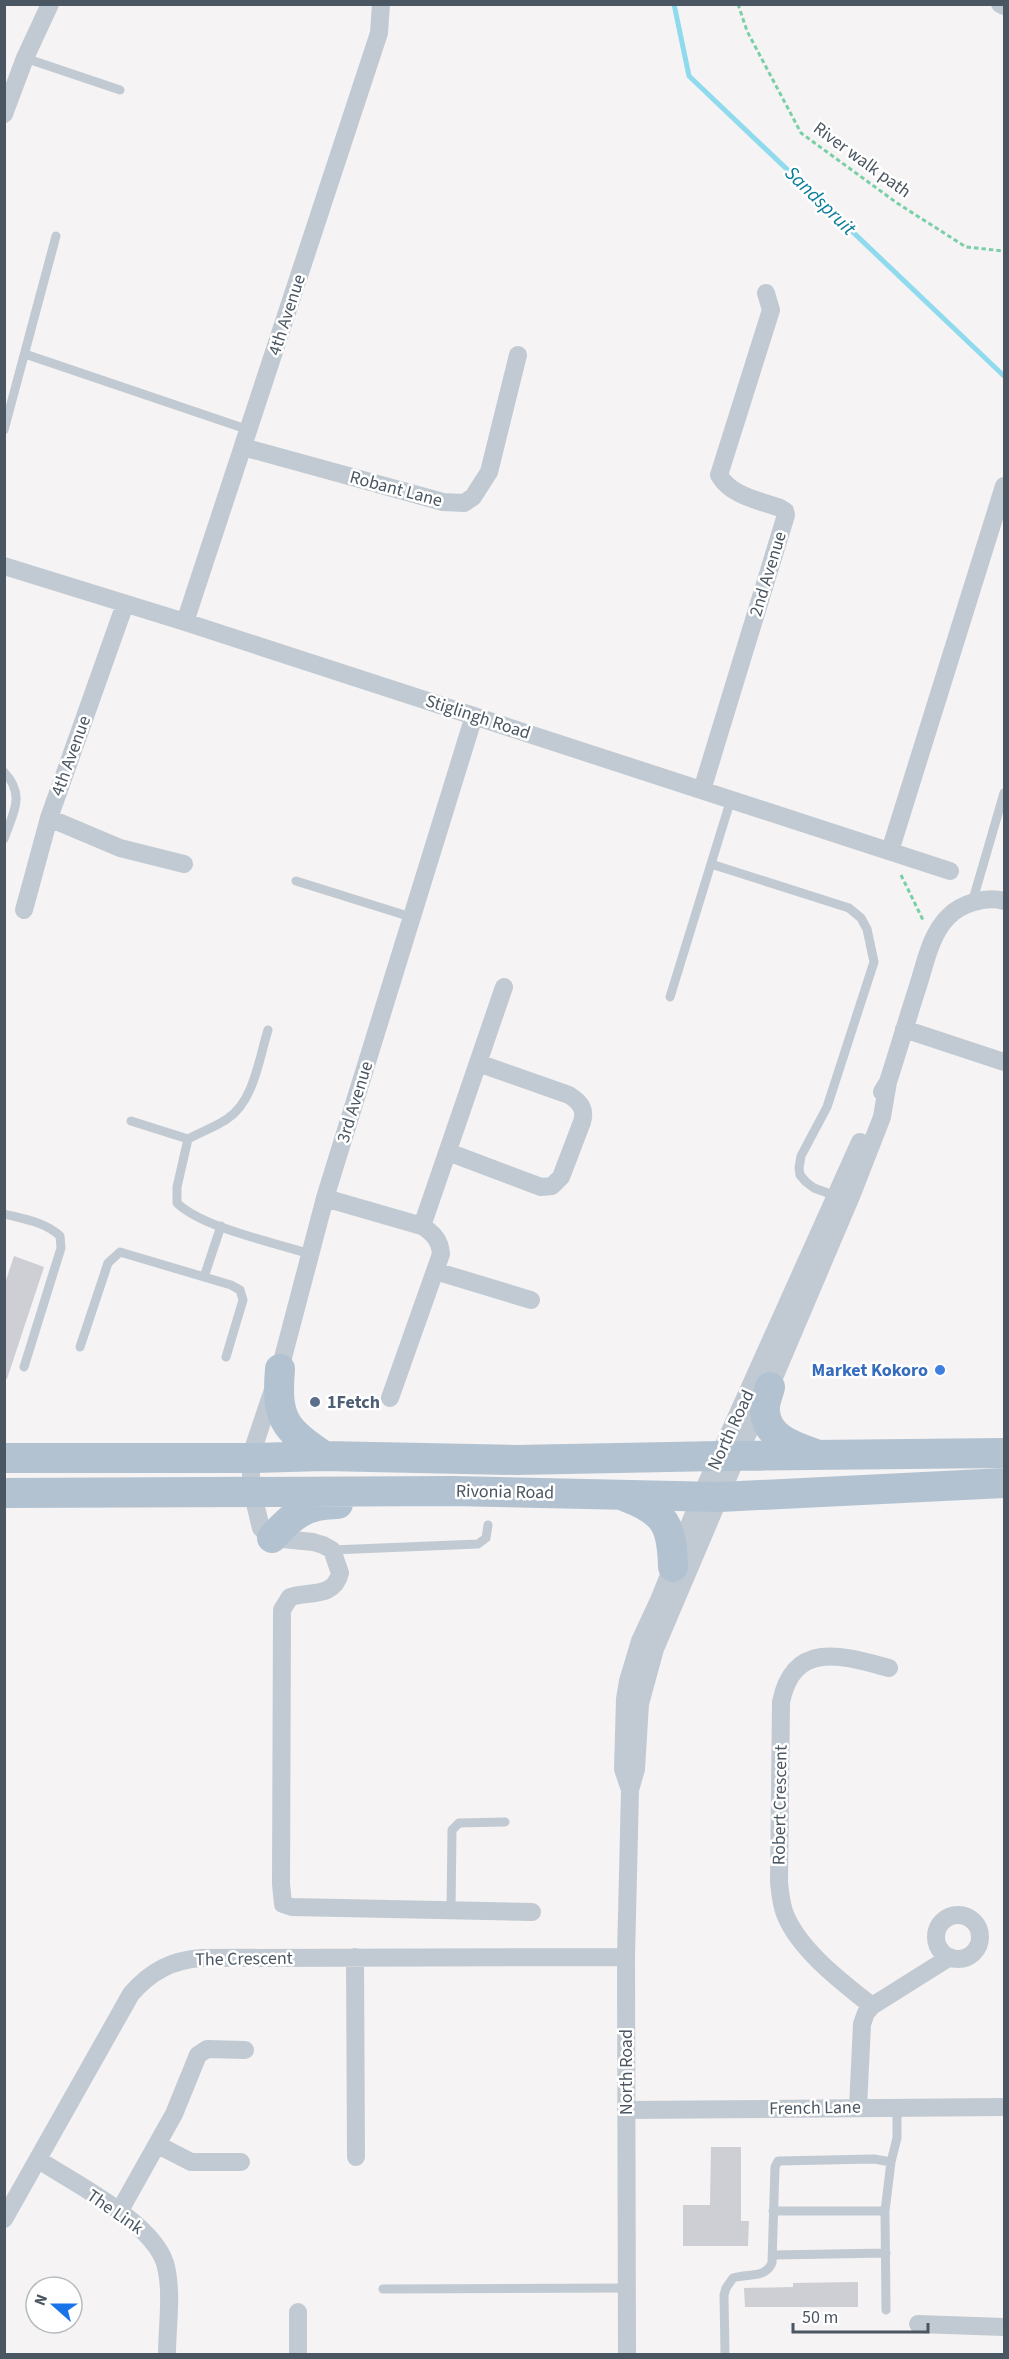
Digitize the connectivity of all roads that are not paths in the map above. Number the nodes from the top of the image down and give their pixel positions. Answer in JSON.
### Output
{"nodes":[{"id":1,"x":50,"y":4,"type":"edge"},
{"id":2,"x":1000,"y":4,"type":"edge"},
{"id":3,"x":381,"y":6,"type":"edge"},
{"id":4,"x":1005,"y":6,"type":"edge"},
{"id":5,"x":25,"y":58,"type":"junction"},
{"id":6,"x":120,"y":90,"type":"dead end"},
{"id":7,"x":4,"y":114,"type":"edge"},
{"id":8,"x":56,"y":236,"type":"dead end"},
{"id":9,"x":766,"y":293,"type":"dead end"},
{"id":10,"x":25,"y":354,"type":"junction"},
{"id":11,"x":518,"y":355,"type":"dead end"},
{"id":12,"x":4,"y":430,"type":"edge"},
{"id":13,"x":246,"y":439,"type":"junction"},
{"id":14,"x":1005,"y":486,"type":"edge"},
{"id":15,"x":4,"y":566,"type":"edge"},
{"id":16,"x":125,"y":604,"type":"junction"},
{"id":17,"x":185,"y":622,"type":"junction"},
{"id":18,"x":474,"y":716,"type":"junction"},
{"id":19,"x":4,"y":772,"type":"edge"},
{"id":20,"x":702,"y":790,"type":"junction"},
{"id":21,"x":1005,"y":793,"type":"edge"},
{"id":22,"x":731,"y":799,"type":"junction"},
{"id":23,"x":49,"y":818,"type":"junction"},
{"id":24,"x":4,"y":839,"type":"edge"},
{"id":25,"x":890,"y":851,"type":"junction"},
{"id":26,"x":184,"y":864,"type":"dead end"},
{"id":27,"x":711,"y":864,"type":"junction"},
{"id":28,"x":950,"y":871,"type":"dead end"},
{"id":29,"x":296,"y":881,"type":"dead end"},
{"id":30,"x":1005,"y":901,"type":"edge"},
{"id":31,"x":972,"y":903,"type":"junction"},
{"id":32,"x":24,"y":910,"type":"dead end"},
{"id":33,"x":411,"y":917,"type":"junction"},
{"id":34,"x":504,"y":987,"type":"dead end"},
{"id":35,"x":670,"y":997,"type":"dead end"},
{"id":36,"x":904,"y":1029,"type":"junction"},
{"id":37,"x":268,"y":1030,"type":"dead end"},
{"id":38,"x":1005,"y":1062,"type":"edge"},
{"id":39,"x":478,"y":1063,"type":"junction"},
{"id":40,"x":888,"y":1082,"type":"junction"},
{"id":41,"x":131,"y":1121,"type":"dead end"},
{"id":42,"x":188,"y":1138,"type":"junction"},
{"id":43,"x":448,"y":1152,"type":"junction"},
{"id":44,"x":836,"y":1196,"type":"junction"},
{"id":45,"x":326,"y":1198,"type":"junction"},
{"id":46,"x":4,"y":1214,"type":"edge"},
{"id":47,"x":221,"y":1226,"type":"junction"},
{"id":48,"x":422,"y":1226,"type":"junction"},
{"id":49,"x":310,"y":1254,"type":"junction"},
{"id":50,"x":435,"y":1271,"type":"junction"},
{"id":51,"x":204,"y":1276,"type":"junction"},
{"id":52,"x":531,"y":1300,"type":"dead end"},
{"id":53,"x":80,"y":1347,"type":"dead end"},
{"id":54,"x":226,"y":1356,"type":"dead end"},
{"id":55,"x":24,"y":1367,"type":"dead end"},
{"id":56,"x":280,"y":1369,"type":"junction"},
{"id":57,"x":770,"y":1388,"type":"junction"},
{"id":58,"x":390,"y":1398,"type":"dead end"},
{"id":59,"x":1005,"y":1453,"type":"edge"},
{"id":60,"x":324,"y":1456,"type":"junction"},
{"id":61,"x":728,"y":1456,"type":"junction"},
{"id":62,"x":822,"y":1456,"type":"junction"},
{"id":63,"x":4,"y":1458,"type":"edge"},
{"id":64,"x":250,"y":1458,"type":"junction"},
{"id":65,"x":1005,"y":1483,"type":"edge"},
{"id":66,"x":252,"y":1491,"type":"junction"},
{"id":67,"x":452,"y":1491,"type":"junction"},
{"id":68,"x":4,"y":1493,"type":"edge"},
{"id":69,"x":621,"y":1495,"type":"junction"},
{"id":70,"x":710,"y":1497,"type":"junction"},
{"id":71,"x":488,"y":1525,"type":"dead end"},
{"id":72,"x":272,"y":1538,"type":"junction"},
{"id":73,"x":332,"y":1550,"type":"junction"},
{"id":74,"x":673,"y":1567,"type":"junction"},
{"id":75,"x":890,"y":1668,"type":"dead end"},
{"id":76,"x":630,"y":1790,"type":"junction"},
{"id":77,"x":505,"y":1822,"type":"dead end"},
{"id":78,"x":451,"y":1910,"type":"junction"},
{"id":79,"x":532,"y":1912,"type":"dead end"},
{"id":80,"x":355,"y":1957,"type":"junction"},
{"id":81,"x":626,"y":1957,"type":"junction"},
{"id":82,"x":950,"y":1958,"type":"dead end"},
{"id":83,"x":872,"y":2006,"type":"junction"},
{"id":84,"x":245,"y":2050,"type":"dead end"},
{"id":85,"x":1005,"y":2107,"type":"edge"},
{"id":86,"x":858,"y":2108,"type":"junction"},
{"id":87,"x":897,"y":2108,"type":"junction"},
{"id":88,"x":626,"y":2110,"type":"junction"},
{"id":89,"x":158,"y":2145,"type":"junction"},
{"id":90,"x":356,"y":2157,"type":"dead end"},
{"id":91,"x":39,"y":2160,"type":"junction"},
{"id":92,"x":241,"y":2162,"type":"dead end"},
{"id":93,"x":891,"y":2162,"type":"junction"},
{"id":94,"x":773,"y":2211,"type":"junction"},
{"id":95,"x":885,"y":2211,"type":"junction"},
{"id":96,"x":119,"y":2212,"type":"junction"},
{"id":97,"x":4,"y":2219,"type":"edge"},
{"id":98,"x":886,"y":2253,"type":"junction"},
{"id":99,"x":774,"y":2255,"type":"junction"},
{"id":100,"x":627,"y":2288,"type":"junction"},
{"id":101,"x":383,"y":2289,"type":"dead end"},
{"id":102,"x":886,"y":2310,"type":"dead end"},
{"id":103,"x":298,"y":2312,"type":"dead end"},
{"id":104,"x":918,"y":2324,"type":"dead end"},
{"id":105,"x":1005,"y":2327,"type":"edge"},
{"id":106,"x":167,"y":2355,"type":"edge"},
{"id":107,"x":298,"y":2355,"type":"edge"},
{"id":108,"x":627,"y":2355,"type":"edge"},
{"id":109,"x":724,"y":2355,"type":"edge"}],
"edges":[{"from":1,"to":5,"type":"street"},
{"from":2,"to":4,"type":"street"},
{"from":3,"to":13,"type":"street","name":"4th Avenue"},
{"from":5,"to":6,"type":"lane"},
{"from":5,"to":7,"type":"street"},
{"from":8,"to":10,"type":"lane"},
{"from":9,"to":20,"type":"street","name":"2nd Avenue"},
{"from":10,"to":12,"type":"lane"},
{"from":10,"to":13,"type":"lane"},
{"from":11,"to":13,"type":"street","name":"Robant Lane"},
{"from":13,"to":17,"type":"street","name":"4th Avenue"},
{"from":14,"to":25,"type":"street"},
{"from":15,"to":16,"type":"street","name":"Stiglingh Road"},
{"from":16,"to":17,"type":"street","name":"Stiglingh Road"},
{"from":16,"to":23,"type":"street","name":"4th Avenue"},
{"from":17,"to":18,"type":"street","name":"Stiglingh Road"},
{"from":18,"to":20,"type":"street","name":"Stiglingh Road"},
{"from":18,"to":33,"type":"street","name":"3rd Avenue"},
{"from":19,"to":24,"type":"lane"},
{"from":20,"to":22,"type":"street","name":"Stiglingh Road"},
{"from":21,"to":31,"type":"lane"},
{"from":22,"to":25,"type":"street","name":"Stiglingh Road"},
{"from":22,"to":27,"type":"lane"},
{"from":23,"to":26,"type":"street"},
{"from":23,"to":32,"type":"street","name":"4th Avenue"},
{"from":25,"to":28,"type":"street","name":"Stiglingh Road"},
{"from":27,"to":35,"type":"lane"},
{"from":27,"to":44,"type":"lane"},
{"from":29,"to":33,"type":"lane"},
{"from":30,"to":31,"type":"street"},
{"from":31,"to":36,"type":"street","name":"North Road"},
{"from":33,"to":45,"type":"street","name":"3rd Avenue"},
{"from":34,"to":39,"type":"street"},
{"from":36,"to":38,"type":"street"},
{"from":36,"to":40,"type":"street","name":"North Road"},
{"from":37,"to":42,"type":"lane"},
{"from":39,"to":43,"type":"street"},
{"from":39,"to":43,"type":"street"},
{"from":40,"to":44,"type":"street","name":"North Road"},
{"from":40,"to":57,"type":"street","name":"North Road"},
{"from":41,"to":42,"type":"lane"},
{"from":42,"to":47,"type":"lane"},
{"from":43,"to":48,"type":"street"},
{"from":44,"to":61,"type":"street","name":"North Road"},
{"from":45,"to":48,"type":"street"},
{"from":45,"to":49,"type":"street","name":"3rd Avenue"},
{"from":46,"to":55,"type":"lane"},
{"from":47,"to":49,"type":"lane"},
{"from":47,"to":51,"type":"lane"},
{"from":48,"to":50,"type":"street"},
{"from":49,"to":56,"type":"street","name":"3rd Avenue"},
{"from":50,"to":52,"type":"street"},
{"from":50,"to":58,"type":"street"},
{"from":51,"to":53,"type":"lane"},
{"from":51,"to":54,"type":"lane"},
{"from":56,"to":60,"type":"main road"},
{"from":56,"to":64,"type":"street","name":"3rd Avenue"},
{"from":57,"to":61,"type":"street","name":"North Road"},
{"from":57,"to":62,"type":"main road"},
{"from":59,"to":62,"type":"main road","name":"Rivonia Road"},
{"from":60,"to":61,"type":"main road","name":"Rivonia Road"},
{"from":60,"to":64,"type":"main road","name":"Rivonia Road"},
{"from":61,"to":62,"type":"main road","name":"Rivonia Road"},
{"from":61,"to":70,"type":"street","name":"North Road"},
{"from":63,"to":64,"type":"main road","name":"Rivonia Road"},
{"from":64,"to":66,"type":"street","name":"3rd Avenue"},
{"from":65,"to":70,"type":"main road","name":"Rivonia Road"},
{"from":66,"to":67,"type":"main road","name":"Rivonia Road"},
{"from":66,"to":68,"type":"main road","name":"Rivonia Road"},
{"from":66,"to":72,"type":"street","name":"3rd Avenue"},
{"from":67,"to":69,"type":"main road","name":"Rivonia Road"},
{"from":67,"to":72,"type":"main road"},
{"from":69,"to":70,"type":"main road","name":"Rivonia Road"},
{"from":69,"to":74,"type":"main road"},
{"from":70,"to":74,"type":"street","name":"North Road"},
{"from":70,"to":76,"type":"street","name":"North Road"},
{"from":71,"to":73,"type":"lane"},
{"from":72,"to":73,"type":"street"},
{"from":73,"to":78,"type":"street"},
{"from":74,"to":76,"type":"street","name":"North Road"},
{"from":75,"to":83,"type":"street","name":"Robert Crescent"},
{"from":76,"to":81,"type":"street","name":"North Road"},
{"from":77,"to":78,"type":"lane"},
{"from":78,"to":79,"type":"street"},
{"from":80,"to":81,"type":"street","name":"The Crescent"},
{"from":80,"to":90,"type":"street"},
{"from":80,"to":91,"type":"street","name":"The Crescent"},
{"from":81,"to":88,"type":"street","name":"North Road"},
{"from":82,"to":83,"type":"street"},
{"from":83,"to":86,"type":"street"},
{"from":84,"to":89,"type":"street"},
{"from":85,"to":87,"type":"street","name":"French Lane"},
{"from":86,"to":87,"type":"street","name":"French Lane"},
{"from":86,"to":88,"type":"street","name":"French Lane"},
{"from":87,"to":93,"type":"lane"},
{"from":88,"to":100,"type":"street","name":"North Road"},
{"from":89,"to":92,"type":"street"},
{"from":89,"to":96,"type":"street"},
{"from":91,"to":96,"type":"street","name":"The Link"},
{"from":91,"to":97,"type":"street","name":"The Crescent"},
{"from":93,"to":94,"type":"lane"},
{"from":93,"to":95,"type":"lane"},
{"from":94,"to":95,"type":"lane"},
{"from":94,"to":99,"type":"lane"},
{"from":95,"to":98,"type":"lane"},
{"from":96,"to":106,"type":"street","name":"The Link"},
{"from":98,"to":99,"type":"lane"},
{"from":98,"to":102,"type":"lane"},
{"from":99,"to":109,"type":"lane"},
{"from":100,"to":101,"type":"lane"},
{"from":100,"to":108,"type":"street","name":"North Road"},
{"from":103,"to":107,"type":"street"},
{"from":104,"to":105,"type":"street"}]}
